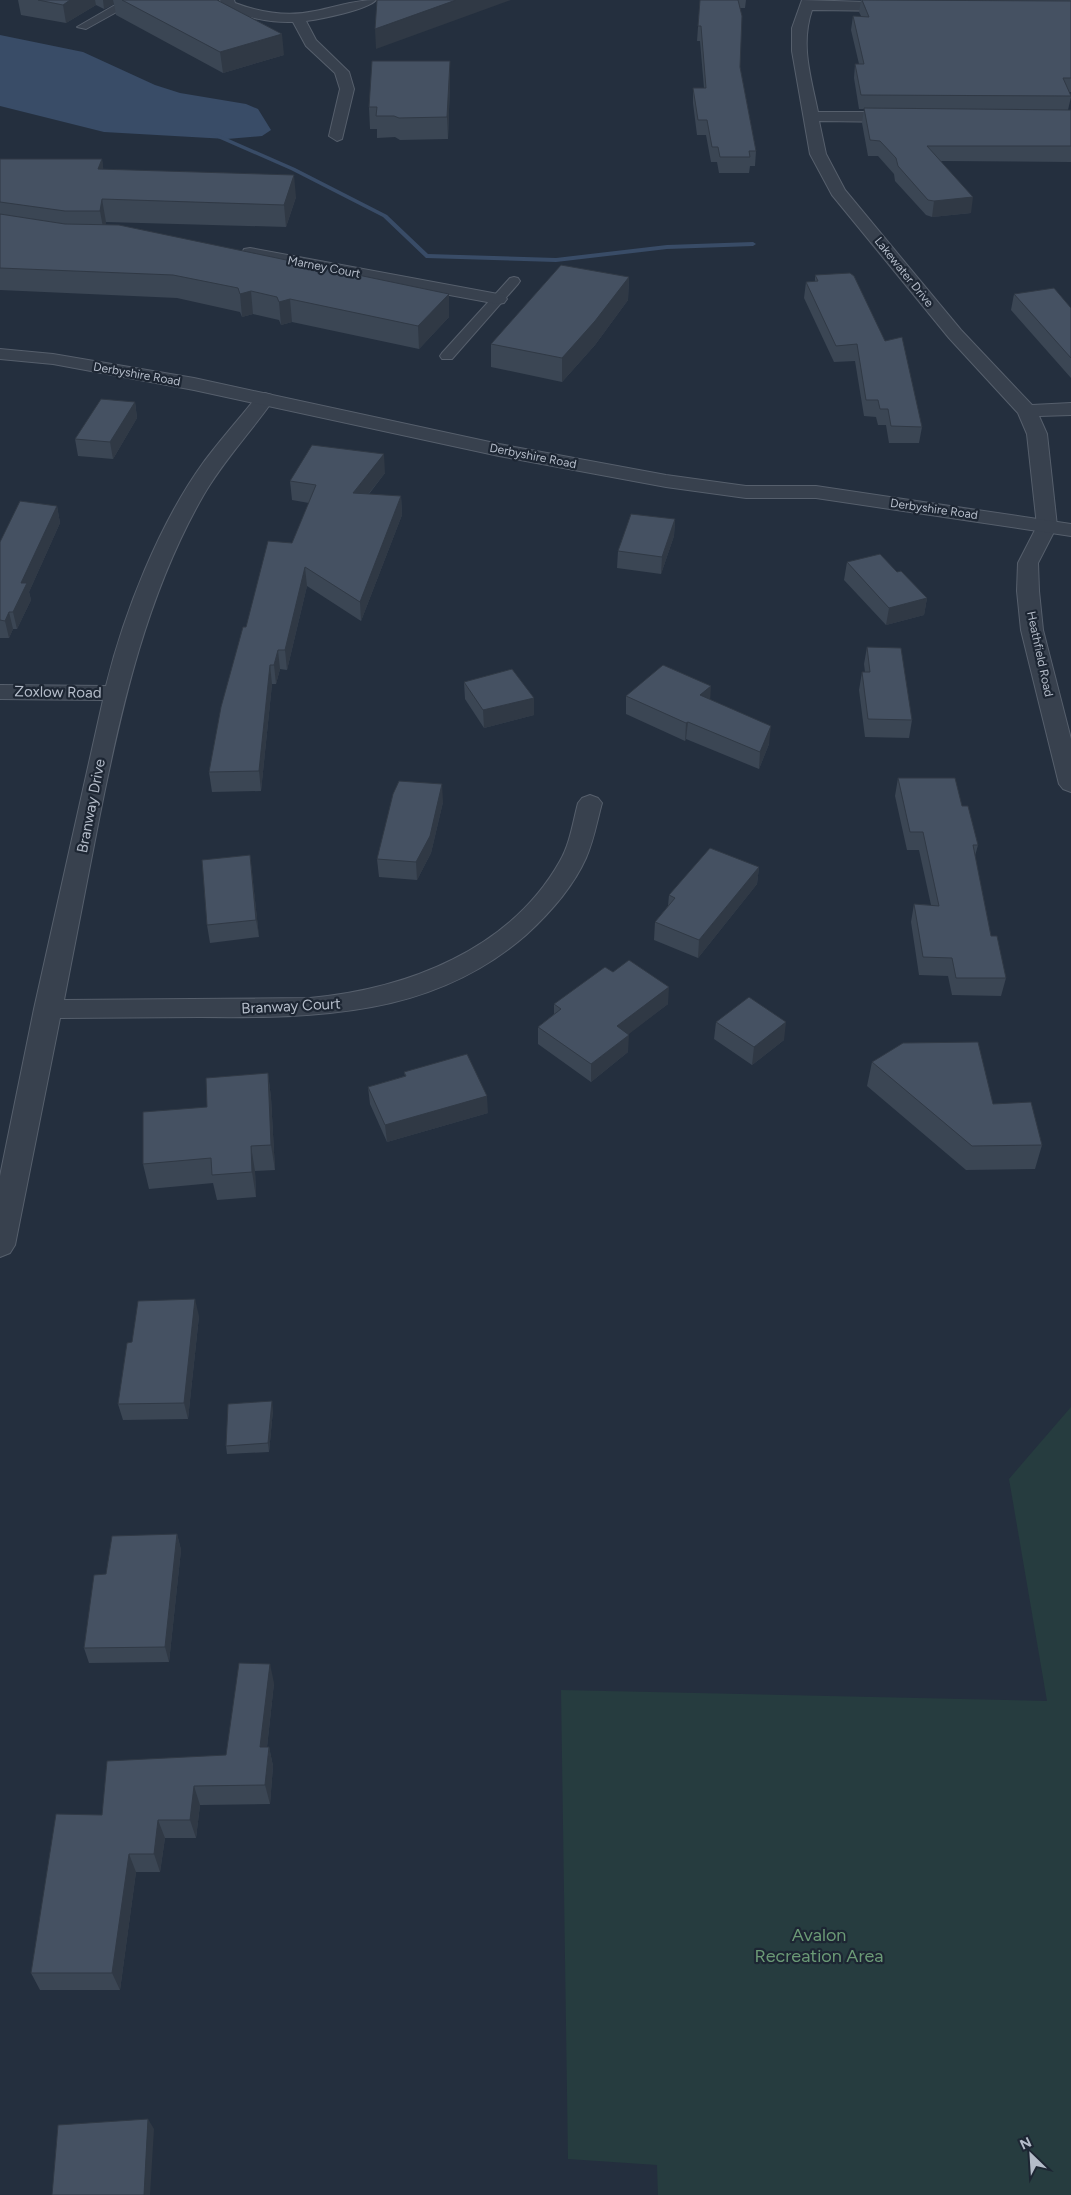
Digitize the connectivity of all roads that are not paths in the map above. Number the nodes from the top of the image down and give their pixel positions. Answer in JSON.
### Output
{"nodes":[{"id":1,"x":369,"y":0,"type":"edge"},
{"id":2,"x":225,"y":2,"type":"edge"},
{"id":3,"x":156,"y":3,"type":"edge"},
{"id":4,"x":808,"y":3,"type":"edge"},
{"id":5,"x":914,"y":7,"type":"edge"},
{"id":6,"x":298,"y":18,"type":"junction"},
{"id":7,"x":82,"y":27,"type":"dead end"},
{"id":8,"x":811,"y":116,"type":"junction"},
{"id":9,"x":917,"y":117,"type":"edge"},
{"id":10,"x":337,"y":136,"type":"dead end"},
{"id":11,"x":236,"y":250,"type":"edge"},
{"id":12,"x":514,"y":281,"type":"dead end"},
{"id":13,"x":498,"y":300,"type":"junction"},
{"id":14,"x":0,"y":354,"type":"edge"},
{"id":15,"x":447,"y":356,"type":"dead end"},
{"id":16,"x":265,"y":399,"type":"junction"},
{"id":17,"x":1071,"y":408,"type":"edge"},
{"id":18,"x":1027,"y":411,"type":"junction"},
{"id":19,"x":1047,"y":526,"type":"junction"},
{"id":20,"x":1071,"y":530,"type":"edge"},
{"id":21,"x":0,"y":692,"type":"edge"},
{"id":22,"x":116,"y":693,"type":"junction"},
{"id":23,"x":1071,"y":784,"type":"edge"},
{"id":24,"x":590,"y":802,"type":"dead end"},
{"id":25,"x":48,"y":1009,"type":"junction"},
{"id":26,"x":0,"y":1245,"type":"edge"}],
"edges":[{"from":1,"to":6,"type":"street"},
{"from":2,"to":6,"type":"street"},
{"from":3,"to":7,"type":"lane"},
{"from":4,"to":5,"type":"street"},
{"from":4,"to":8,"type":"street","name":"Lakewater Drive"},
{"from":6,"to":10,"type":"street"},
{"from":8,"to":9,"type":"street"},
{"from":8,"to":18,"type":"street","name":"Lakewater Drive"},
{"from":11,"to":13,"type":"street","name":"Marney Court"},
{"from":12,"to":13,"type":"lane"},
{"from":13,"to":15,"type":"lane"},
{"from":14,"to":16,"type":"street","name":"Derbyshire Road"},
{"from":16,"to":19,"type":"street","name":"Derbyshire Road"},
{"from":16,"to":22,"type":"street","name":"Branway Drive"},
{"from":17,"to":18,"type":"street"},
{"from":18,"to":19,"type":"street","name":"Lakewater Drive"},
{"from":19,"to":20,"type":"street","name":"Derbyshire Road"},
{"from":19,"to":23,"type":"street","name":"Heathfield Road"},
{"from":21,"to":22,"type":"street","name":"Zoxlow Road"},
{"from":22,"to":25,"type":"street","name":"Branway Drive"},
{"from":24,"to":25,"type":"street","name":"Branway Court"},
{"from":25,"to":26,"type":"street","name":"Branway Drive"}]}
